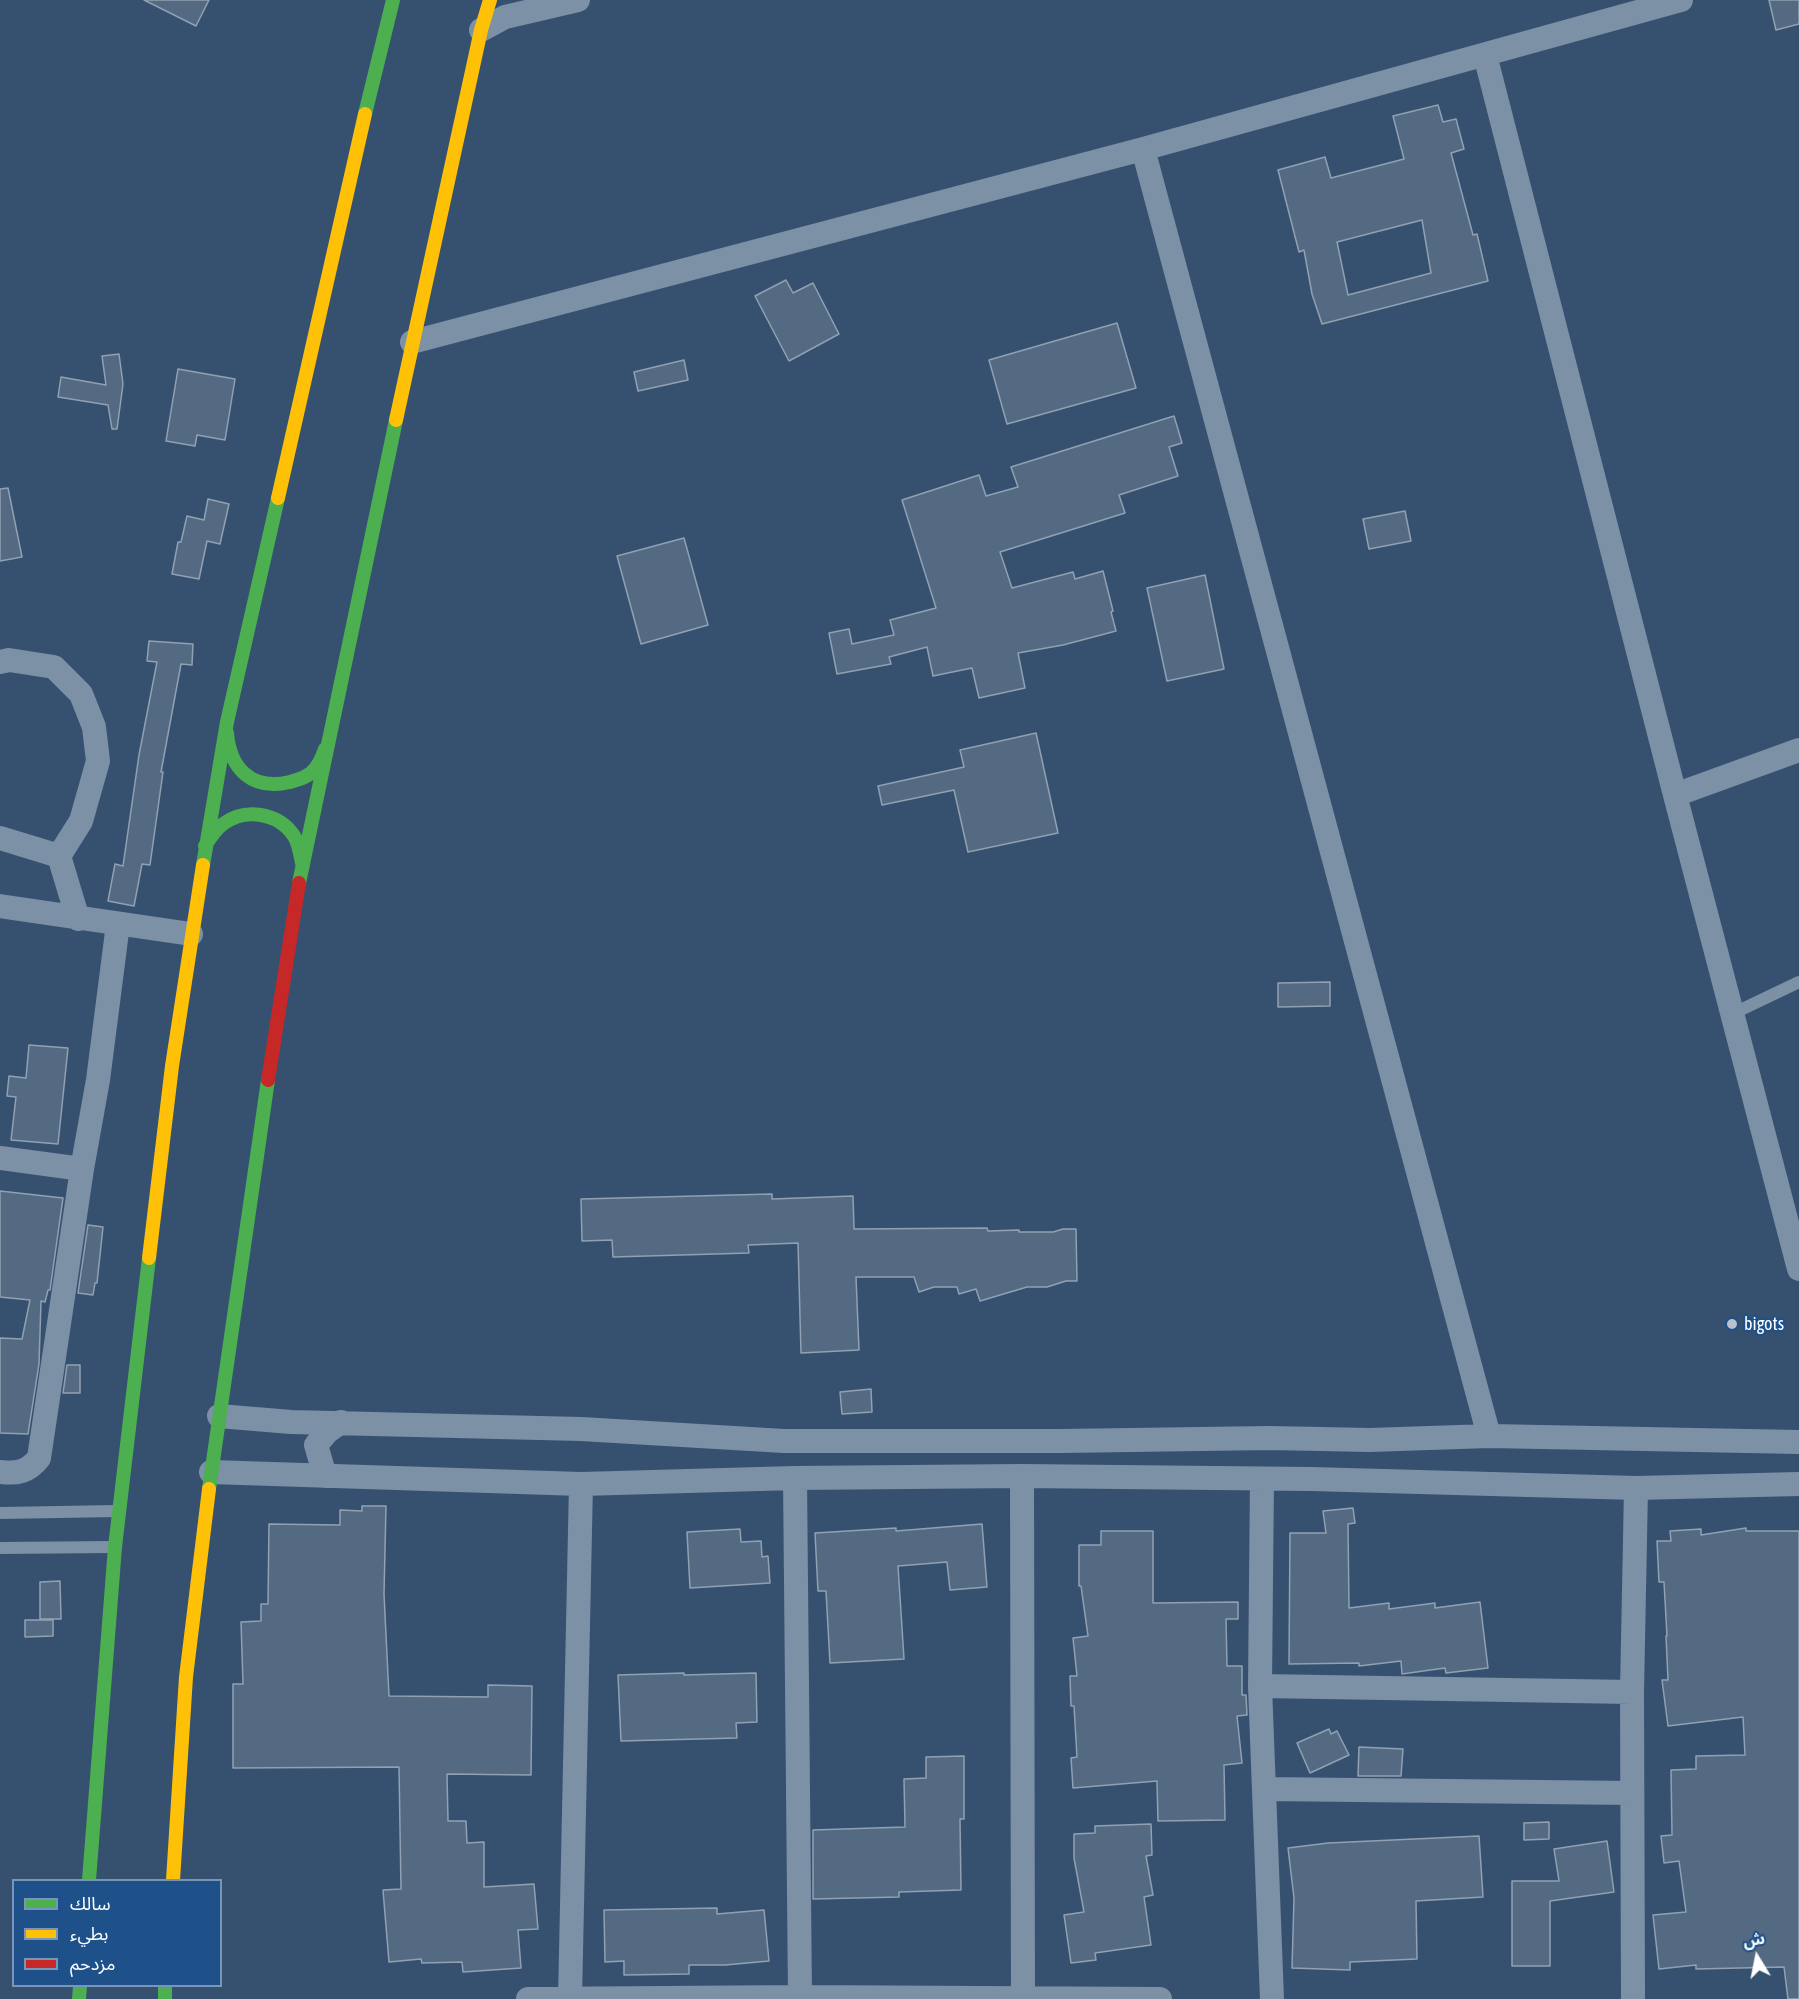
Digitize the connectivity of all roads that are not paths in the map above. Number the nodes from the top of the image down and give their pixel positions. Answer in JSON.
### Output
{"nodes":[{"id":1,"x":393,"y":0,"type":"edge"},
{"id":2,"x":490,"y":0,"type":"edge"},
{"id":3,"x":578,"y":0,"type":"edge"},
{"id":4,"x":1681,"y":0,"type":"edge"},
{"id":5,"x":481,"y":30,"type":"junction"},
{"id":6,"x":1485,"y":55,"type":"junction"},
{"id":7,"x":1143,"y":149,"type":"junction"},
{"id":8,"x":411,"y":342,"type":"junction"},
{"id":9,"x":0,"y":662,"type":"edge"},
{"id":10,"x":227,"y":722,"type":"junction"},
{"id":11,"x":326,"y":747,"type":"junction"},
{"id":12,"x":1799,"y":750,"type":"edge"},
{"id":13,"x":1675,"y":795,"type":"junction"},
{"id":14,"x":0,"y":838,"type":"edge"},
{"id":15,"x":206,"y":846,"type":"junction"},
{"id":16,"x":59,"y":856,"type":"junction"},
{"id":17,"x":302,"y":863,"type":"junction"},
{"id":18,"x":0,"y":906,"type":"edge"},
{"id":19,"x":78,"y":919,"type":"junction"},
{"id":20,"x":117,"y":924,"type":"junction"},
{"id":21,"x":191,"y":934,"type":"junction"},
{"id":22,"x":1799,"y":982,"type":"edge"},
{"id":23,"x":1732,"y":1014,"type":"junction"},
{"id":24,"x":0,"y":1158,"type":"edge"},
{"id":25,"x":82,"y":1169,"type":"junction"},
{"id":26,"x":1799,"y":1269,"type":"edge"},
{"id":27,"x":219,"y":1416,"type":"junction"},
{"id":28,"x":341,"y":1422,"type":"junction"},
{"id":29,"x":1489,"y":1436,"type":"junction"},
{"id":30,"x":1799,"y":1442,"type":"edge"},
{"id":31,"x":0,"y":1472,"type":"edge"},
{"id":32,"x":211,"y":1472,"type":"junction"},
{"id":33,"x":325,"y":1476,"type":"junction"},
{"id":34,"x":1022,"y":1476,"type":"junction"},
{"id":35,"x":795,"y":1478,"type":"junction"},
{"id":36,"x":1262,"y":1479,"type":"junction"},
{"id":37,"x":581,"y":1484,"type":"junction"},
{"id":38,"x":1799,"y":1484,"type":"edge"},
{"id":39,"x":1636,"y":1488,"type":"junction"},
{"id":40,"x":119,"y":1511,"type":"junction"},
{"id":41,"x":0,"y":1513,"type":"edge"},
{"id":42,"x":115,"y":1547,"type":"junction"},
{"id":43,"x":0,"y":1548,"type":"edge"},
{"id":44,"x":1260,"y":1686,"type":"junction"},
{"id":45,"x":1632,"y":1692,"type":"junction"},
{"id":46,"x":1264,"y":1789,"type":"junction"},
{"id":47,"x":1632,"y":1793,"type":"junction"},
{"id":48,"x":88,"y":1879,"type":"edge"},
{"id":49,"x":172,"y":1879,"type":"edge"},
{"id":50,"x":800,"y":1997,"type":"junction"},
{"id":51,"x":1023,"y":1998,"type":"edge"},
{"id":52,"x":528,"y":1999,"type":"edge"},
{"id":53,"x":570,"y":1999,"type":"edge"},
{"id":54,"x":1160,"y":1999,"type":"edge"},
{"id":55,"x":1272,"y":1999,"type":"edge"},
{"id":56,"x":1633,"y":1999,"type":"edge"}],
"edges":[{"from":1,"to":10,"type":"street"},
{"from":2,"to":5,"type":"street"},
{"from":3,"to":5,"type":"street"},
{"from":4,"to":6,"type":"street"},
{"from":5,"to":8,"type":"street"},
{"from":6,"to":7,"type":"street"},
{"from":6,"to":13,"type":"street"},
{"from":7,"to":8,"type":"street"},
{"from":7,"to":29,"type":"street"},
{"from":8,"to":11,"type":"street"},
{"from":9,"to":16,"type":"street"},
{"from":10,"to":11,"type":"street"},
{"from":10,"to":15,"type":"street"},
{"from":11,"to":17,"type":"street"},
{"from":12,"to":13,"type":"street"},
{"from":13,"to":23,"type":"street"},
{"from":14,"to":16,"type":"street"},
{"from":15,"to":17,"type":"street"},
{"from":15,"to":21,"type":"street"},
{"from":16,"to":19,"type":"street"},
{"from":17,"to":27,"type":"street"},
{"from":18,"to":19,"type":"street"},
{"from":19,"to":20,"type":"street"},
{"from":20,"to":21,"type":"street"},
{"from":20,"to":25,"type":"street"},
{"from":21,"to":40,"type":"street"},
{"from":22,"to":23,"type":"lane"},
{"from":23,"to":26,"type":"street"},
{"from":24,"to":25,"type":"street"},
{"from":25,"to":31,"type":"street"},
{"from":27,"to":28,"type":"street"},
{"from":27,"to":32,"type":"street"},
{"from":28,"to":29,"type":"street"},
{"from":28,"to":33,"type":"street"},
{"from":29,"to":30,"type":"street"},
{"from":32,"to":33,"type":"street"},
{"from":32,"to":49,"type":"street"},
{"from":33,"to":37,"type":"street"},
{"from":34,"to":35,"type":"street"},
{"from":34,"to":36,"type":"street"},
{"from":34,"to":51,"type":"street"},
{"from":35,"to":37,"type":"street"},
{"from":35,"to":50,"type":"street"},
{"from":36,"to":39,"type":"street"},
{"from":36,"to":44,"type":"street"},
{"from":37,"to":53,"type":"street"},
{"from":38,"to":39,"type":"street"},
{"from":39,"to":45,"type":"street"},
{"from":40,"to":41,"type":"lane"},
{"from":40,"to":42,"type":"street"},
{"from":42,"to":43,"type":"lane"},
{"from":42,"to":48,"type":"street"},
{"from":44,"to":45,"type":"street"},
{"from":44,"to":46,"type":"street"},
{"from":45,"to":47,"type":"street"},
{"from":46,"to":47,"type":"street"},
{"from":46,"to":55,"type":"street"},
{"from":47,"to":56,"type":"street"},
{"from":50,"to":51,"type":"street"},
{"from":50,"to":53,"type":"street"},
{"from":51,"to":54,"type":"street"},
{"from":52,"to":53,"type":"street"}]}
